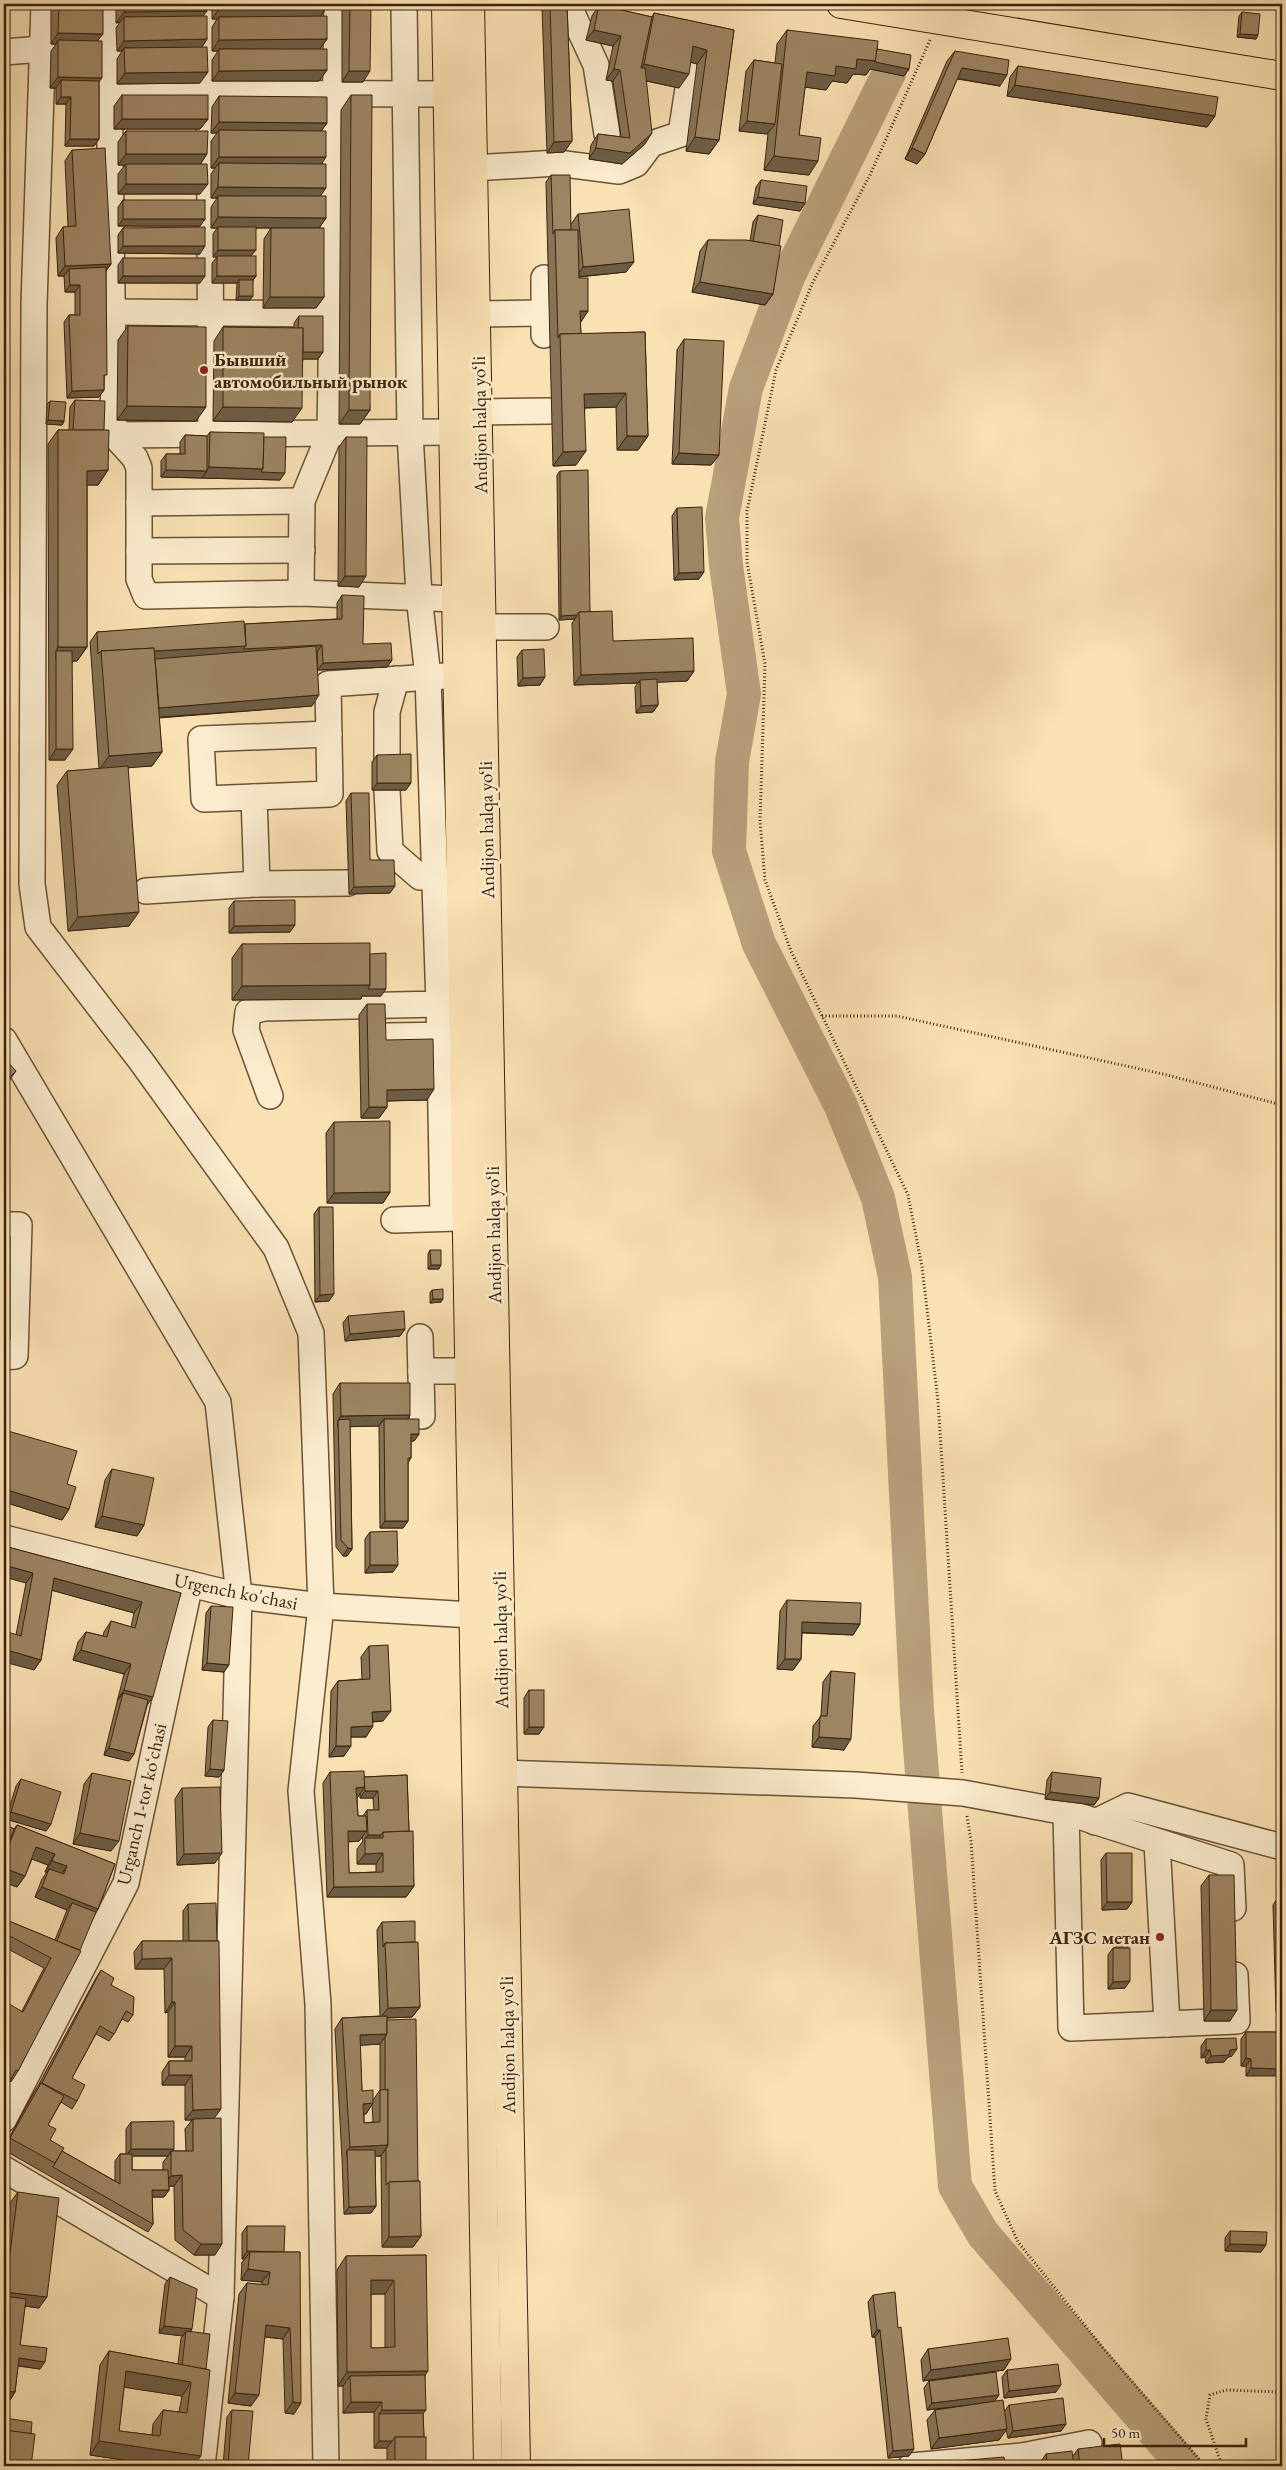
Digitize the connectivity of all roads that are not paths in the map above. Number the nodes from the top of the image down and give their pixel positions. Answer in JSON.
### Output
{"nodes":[{"id":1,"x":44,"y":4,"type":"edge"},
{"id":2,"x":108,"y":4,"type":"edge"},
{"id":3,"x":209,"y":4,"type":"edge"},
{"id":4,"x":337,"y":4,"type":"edge"},
{"id":5,"x":404,"y":4,"type":"edge"},
{"id":6,"x":446,"y":4,"type":"edge"},
{"id":7,"x":470,"y":4,"type":"edge"},
{"id":8,"x":574,"y":4,"type":"edge"},
{"id":9,"x":841,"y":4,"type":"edge"},
{"id":10,"x":880,"y":8,"type":"edge"},
{"id":11,"x":37,"y":49,"type":"junction"},
{"id":12,"x":4,"y":52,"type":"edge"},
{"id":13,"x":692,"y":63,"type":"edge"},
{"id":14,"x":1282,"y":76,"type":"edge"},
{"id":15,"x":108,"y":93,"type":"junction"},
{"id":16,"x":210,"y":93,"type":"junction"},
{"id":17,"x":335,"y":94,"type":"junction"},
{"id":18,"x":447,"y":94,"type":"junction"},
{"id":19,"x":405,"y":95,"type":"junction"},
{"id":20,"x":607,"y":134,"type":"edge"},
{"id":21,"x":474,"y":168,"type":"junction"},
{"id":22,"x":544,"y":278,"type":"dead end"},
{"id":23,"x":113,"y":312,"type":"junction"},
{"id":24,"x":210,"y":313,"type":"junction"},
{"id":25,"x":332,"y":314,"type":"junction"},
{"id":26,"x":476,"y":314,"type":"junction"},
{"id":27,"x":549,"y":411,"type":"dead end"},
{"id":28,"x":478,"y":412,"type":"junction"},
{"id":29,"x":453,"y":432,"type":"junction"},
{"id":30,"x":330,"y":433,"type":"junction"},
{"id":31,"x":410,"y":433,"type":"junction"},
{"id":32,"x":211,"y":434,"type":"junction"},
{"id":33,"x":114,"y":435,"type":"junction"},
{"id":34,"x":302,"y":501,"type":"junction"},
{"id":35,"x":139,"y":503,"type":"junction"},
{"id":36,"x":302,"y":550,"type":"junction"},
{"id":37,"x":139,"y":551,"type":"junction"},
{"id":38,"x":301,"y":593,"type":"junction"},
{"id":39,"x":419,"y":596,"type":"junction"},
{"id":40,"x":456,"y":599,"type":"junction"},
{"id":41,"x":483,"y":627,"type":"junction"},
{"id":42,"x":546,"y":627,"type":"dead end"},
{"id":43,"x":458,"y":676,"type":"junction"},
{"id":44,"x":428,"y":677,"type":"junction"},
{"id":45,"x":396,"y":679,"type":"junction"},
{"id":46,"x":329,"y":734,"type":"junction"},
{"id":47,"x":387,"y":762,"type":"edge"},
{"id":48,"x":387,"y":790,"type":"edge"},
{"id":49,"x":254,"y":798,"type":"junction"},
{"id":50,"x":461,"y":875,"type":"junction"},
{"id":51,"x":427,"y":877,"type":"junction"},
{"id":52,"x":390,"y":881,"type":"edge"},
{"id":53,"x":348,"y":883,"type":"dead end"},
{"id":54,"x":257,"y":884,"type":"junction"},
{"id":55,"x":146,"y":891,"type":"dead end"},
{"id":56,"x":451,"y":1004,"type":"junction"},
{"id":57,"x":451,"y":1035,"type":"junction"},
{"id":58,"x":388,"y":1036,"type":"edge"},
{"id":59,"x":4,"y":1040,"type":"edge"},
{"id":60,"x":270,"y":1096,"type":"dead end"},
{"id":61,"x":455,"y":1218,"type":"junction"},
{"id":62,"x":394,"y":1220,"type":"dead end"},
{"id":63,"x":4,"y":1225,"type":"edge"},
{"id":64,"x":420,"y":1337,"type":"dead end"},
{"id":65,"x":4,"y":1358,"type":"edge"},
{"id":66,"x":421,"y":1371,"type":"junction"},
{"id":67,"x":468,"y":1371,"type":"junction"},
{"id":68,"x":422,"y":1416,"type":"dead end"},
{"id":69,"x":4,"y":1538,"type":"edge"},
{"id":70,"x":190,"y":1584,"type":"junction"},
{"id":71,"x":238,"y":1596,"type":"junction"},
{"id":72,"x":321,"y":1606,"type":"junction"},
{"id":73,"x":472,"y":1615,"type":"junction"},
{"id":74,"x":502,"y":1773,"type":"junction"},
{"id":75,"x":1066,"y":1812,"type":"junction"},
{"id":76,"x":1095,"y":1822,"type":"junction"},
{"id":77,"x":1157,"y":1842,"type":"junction"},
{"id":78,"x":1282,"y":1847,"type":"edge"},
{"id":79,"x":1167,"y":2024,"type":"junction"},
{"id":80,"x":4,"y":2119,"type":"edge"},
{"id":81,"x":4,"y":2169,"type":"edge"},
{"id":82,"x":221,"y":2297,"type":"junction"},
{"id":83,"x":1089,"y":2443,"type":"dead end"},
{"id":84,"x":1022,"y":2461,"type":"edge"},
{"id":85,"x":202,"y":2466,"type":"edge"},
{"id":86,"x":326,"y":2466,"type":"edge"},
{"id":87,"x":488,"y":2466,"type":"edge"},
{"id":88,"x":516,"y":2466,"type":"edge"},
{"id":89,"x":911,"y":2466,"type":"edge"}],
"edges":[{"from":1,"to":11,"type":"street"},
{"from":2,"to":15,"type":"street"},
{"from":3,"to":16,"type":"street"},
{"from":4,"to":17,"type":"street"},
{"from":5,"to":19,"type":"street"},
{"from":6,"to":18,"type":"main road","name":"Andijon halqa yo‘li"},
{"from":7,"to":21,"type":"main road","name":"Andijon halqa yo‘li"},
{"from":8,"to":20,"type":"street"},
{"from":9,"to":10,"type":"main road"},
{"from":10,"to":14,"type":"main road"},
{"from":11,"to":12,"type":"street"},
{"from":11,"to":72,"type":"street"},
{"from":13,"to":21,"type":"street"},
{"from":15,"to":16,"type":"street"},
{"from":15,"to":23,"type":"street"},
{"from":16,"to":17,"type":"street"},
{"from":16,"to":24,"type":"street"},
{"from":17,"to":19,"type":"street"},
{"from":17,"to":25,"type":"street"},
{"from":18,"to":19,"type":"street"},
{"from":18,"to":29,"type":"main road","name":"Andijon halqa yo‘li"},
{"from":19,"to":31,"type":"street"},
{"from":21,"to":26,"type":"main road","name":"Andijon halqa yo‘li"},
{"from":22,"to":26,"type":"street"},
{"from":23,"to":24,"type":"street"},
{"from":23,"to":33,"type":"street"},
{"from":24,"to":25,"type":"street"},
{"from":24,"to":32,"type":"street"},
{"from":25,"to":30,"type":"street"},
{"from":26,"to":28,"type":"main road","name":"Andijon halqa yo‘li"},
{"from":27,"to":28,"type":"street"},
{"from":28,"to":41,"type":"main road","name":"Andijon halqa yo‘li"},
{"from":29,"to":31,"type":"street"},
{"from":29,"to":40,"type":"main road","name":"Andijon halqa yo‘li"},
{"from":30,"to":31,"type":"street"},
{"from":30,"to":32,"type":"street"},
{"from":30,"to":34,"type":"street"},
{"from":31,"to":39,"type":"street"},
{"from":32,"to":33,"type":"street"},
{"from":33,"to":35,"type":"street"},
{"from":34,"to":35,"type":"street"},
{"from":34,"to":36,"type":"street"},
{"from":35,"to":37,"type":"street"},
{"from":36,"to":37,"type":"street"},
{"from":36,"to":38,"type":"street"},
{"from":37,"to":38,"type":"street"},
{"from":38,"to":39,"type":"street"},
{"from":39,"to":40,"type":"street"},
{"from":39,"to":44,"type":"street"},
{"from":40,"to":43,"type":"main road","name":"Andijon halqa yo‘li"},
{"from":41,"to":42,"type":"street"},
{"from":41,"to":74,"type":"main road","name":"Andijon halqa yo‘li"},
{"from":43,"to":44,"type":"street"},
{"from":43,"to":50,"type":"main road","name":"Andijon halqa yo‘li"},
{"from":44,"to":45,"type":"street"},
{"from":44,"to":51,"type":"street"},
{"from":45,"to":46,"type":"street"},
{"from":45,"to":47,"type":"street"},
{"from":46,"to":49,"type":"street"},
{"from":46,"to":49,"type":"street"},
{"from":48,"to":51,"type":"street"},
{"from":49,"to":54,"type":"street"},
{"from":50,"to":51,"type":"street"},
{"from":50,"to":56,"type":"main road","name":"Andijon halqa yo‘li"},
{"from":51,"to":52,"type":"street"},
{"from":51,"to":56,"type":"street"},
{"from":53,"to":54,"type":"street"},
{"from":54,"to":55,"type":"street"},
{"from":56,"to":57,"type":"main road","name":"Andijon halqa yo‘li"},
{"from":56,"to":60,"type":"street"},
{"from":57,"to":58,"type":"street"},
{"from":57,"to":61,"type":"main road","name":"Andijon halqa yo‘li"},
{"from":59,"to":71,"type":"street"},
{"from":61,"to":62,"type":"street"},
{"from":61,"to":67,"type":"main road","name":"Andijon halqa yo‘li"},
{"from":63,"to":65,"type":"street"},
{"from":64,"to":66,"type":"street"},
{"from":66,"to":67,"type":"street"},
{"from":66,"to":68,"type":"street"},
{"from":67,"to":73,"type":"main road","name":"Andijon halqa yo‘li"},
{"from":69,"to":70,"type":"street","name":"Urgench ko'chasi"},
{"from":70,"to":71,"type":"street","name":"Urgench ko'chasi"},
{"from":70,"to":80,"type":"street","name":"Urganch 1-tor koʻchasi"},
{"from":71,"to":72,"type":"street","name":"Urgench ko'chasi"},
{"from":71,"to":82,"type":"street"},
{"from":72,"to":73,"type":"street","name":"Urgench ko'chasi"},
{"from":72,"to":86,"type":"street"},
{"from":73,"to":87,"type":"main road","name":"Andijon halqa yo‘li"},
{"from":74,"to":75,"type":"street"},
{"from":74,"to":88,"type":"main road","name":"Andijon halqa yo‘li"},
{"from":75,"to":76,"type":"street"},
{"from":75,"to":79,"type":"street"},
{"from":76,"to":77,"type":"street"},
{"from":76,"to":78,"type":"street"},
{"from":77,"to":79,"type":"street"},
{"from":77,"to":79,"type":"street"},
{"from":81,"to":82,"type":"street"},
{"from":82,"to":85,"type":"street"},
{"from":83,"to":84,"type":"street"},
{"from":84,"to":89,"type":"street"}]}
